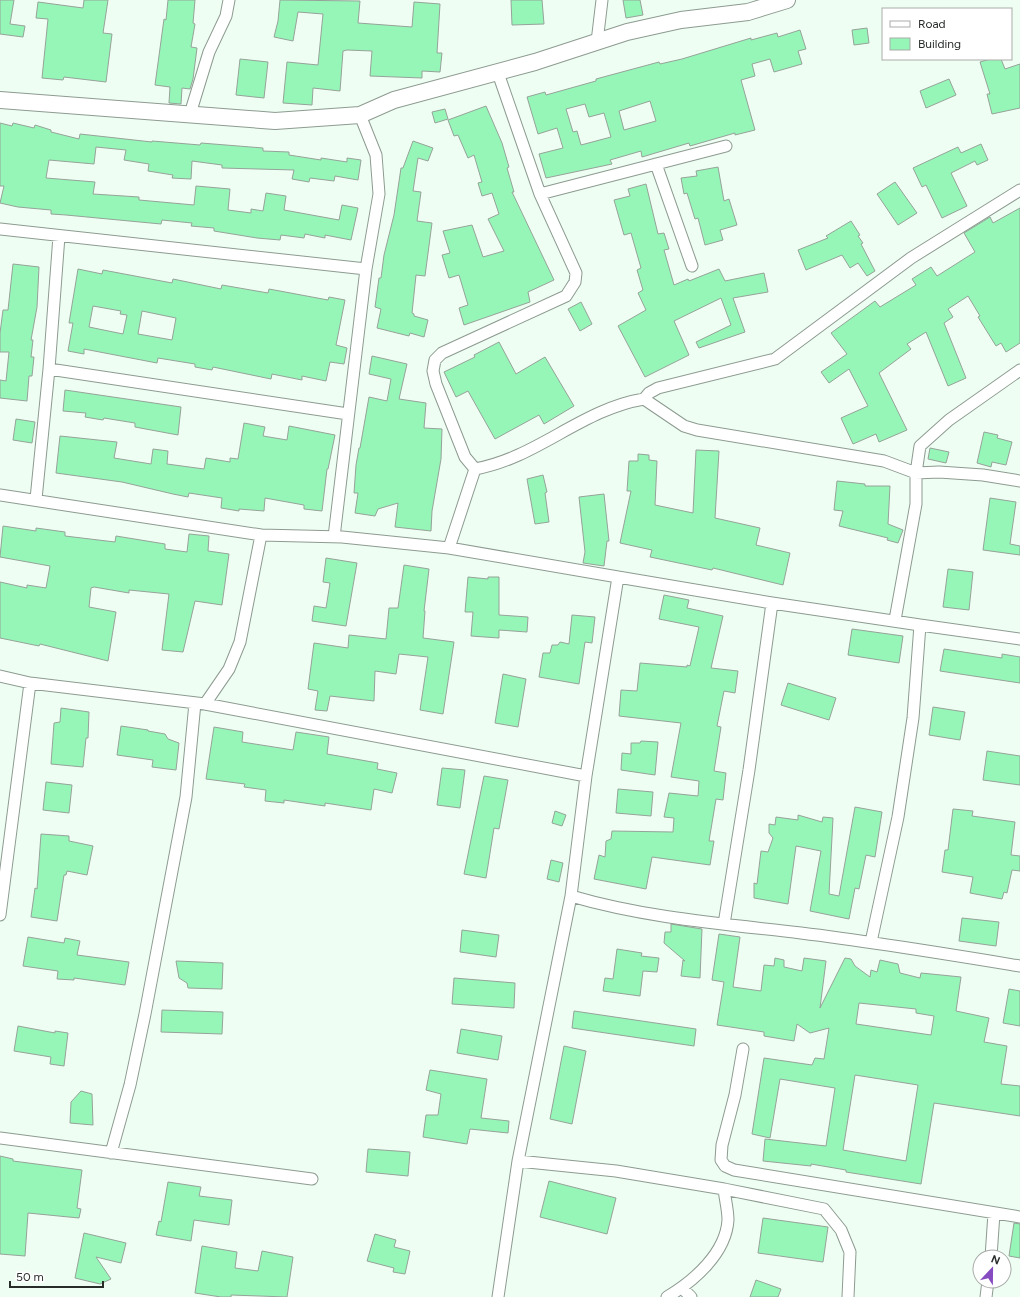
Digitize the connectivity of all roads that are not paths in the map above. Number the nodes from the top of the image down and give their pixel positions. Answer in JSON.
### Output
{"nodes":[{"id":1,"x":229,"y":0,"type":"edge"},
{"id":2,"x":602,"y":0,"type":"edge"},
{"id":3,"x":787,"y":0,"type":"edge"},
{"id":4,"x":597,"y":42,"type":"junction"},
{"id":5,"x":498,"y":72,"type":"junction"},
{"id":6,"x":0,"y":100,"type":"edge"},
{"id":7,"x":190,"y":114,"type":"junction"},
{"id":8,"x":360,"y":115,"type":"junction"},
{"id":9,"x":726,"y":146,"type":"dead end"},
{"id":10,"x":656,"y":164,"type":"junction"},
{"id":11,"x":1020,"y":190,"type":"edge"},
{"id":12,"x":540,"y":194,"type":"junction"},
{"id":13,"x":0,"y":229,"type":"edge"},
{"id":14,"x":59,"y":236,"type":"junction"},
{"id":15,"x":692,"y":266,"type":"dead end"},
{"id":16,"x":366,"y":270,"type":"junction"},
{"id":17,"x":49,"y":369,"type":"junction"},
{"id":18,"x":1020,"y":370,"type":"edge"},
{"id":19,"x":644,"y":398,"type":"junction"},
{"id":20,"x":348,"y":414,"type":"junction"},
{"id":21,"x":475,"y":469,"type":"junction"},
{"id":22,"x":916,"y":473,"type":"junction"},
{"id":23,"x":1020,"y":481,"type":"edge"},
{"id":24,"x":0,"y":495,"type":"edge"},
{"id":25,"x":36,"y":499,"type":"junction"},
{"id":26,"x":261,"y":536,"type":"junction"},
{"id":27,"x":334,"y":537,"type":"junction"},
{"id":28,"x":449,"y":548,"type":"junction"},
{"id":29,"x":618,"y":577,"type":"junction"},
{"id":30,"x":772,"y":603,"type":"junction"},
{"id":31,"x":895,"y":620,"type":"junction"},
{"id":32,"x":920,"y":625,"type":"junction"},
{"id":33,"x":1020,"y":639,"type":"edge"},
{"id":34,"x":0,"y":676,"type":"edge"},
{"id":35,"x":30,"y":683,"type":"junction"},
{"id":36,"x":200,"y":704,"type":"junction"},
{"id":37,"x":586,"y":776,"type":"junction"},
{"id":38,"x":572,"y":896,"type":"junction"},
{"id":39,"x":0,"y":915,"type":"edge"},
{"id":40,"x":724,"y":924,"type":"junction"},
{"id":41,"x":871,"y":942,"type":"junction"},
{"id":42,"x":1020,"y":966,"type":"edge"},
{"id":43,"x":743,"y":1049,"type":"dead end"},
{"id":44,"x":0,"y":1138,"type":"edge"},
{"id":45,"x":111,"y":1153,"type":"junction"},
{"id":46,"x":518,"y":1161,"type":"junction"},
{"id":47,"x":312,"y":1179,"type":"dead end"},
{"id":48,"x":724,"y":1189,"type":"junction"},
{"id":49,"x":994,"y":1213,"type":"junction"},
{"id":50,"x":1020,"y":1217,"type":"edge"},
{"id":51,"x":992,"y":1249,"type":"edge"},
{"id":52,"x":682,"y":1288,"type":"junction"},
{"id":53,"x":498,"y":1297,"type":"edge"},
{"id":54,"x":667,"y":1297,"type":"edge"},
{"id":55,"x":691,"y":1297,"type":"edge"},
{"id":56,"x":848,"y":1297,"type":"edge"}],
"edges":[{"from":1,"to":7,"type":"street"},
{"from":2,"to":4,"type":"street"},
{"from":3,"to":4,"type":"street"},
{"from":4,"to":5,"type":"street"},
{"from":5,"to":8,"type":"street"},
{"from":5,"to":12,"type":"street"},
{"from":6,"to":7,"type":"street"},
{"from":7,"to":8,"type":"street"},
{"from":8,"to":16,"type":"street"},
{"from":9,"to":10,"type":"street"},
{"from":10,"to":12,"type":"street"},
{"from":10,"to":15,"type":"street"},
{"from":11,"to":19,"type":"street"},
{"from":12,"to":21,"type":"street"},
{"from":13,"to":14,"type":"street"},
{"from":14,"to":16,"type":"street"},
{"from":14,"to":17,"type":"street"},
{"from":16,"to":20,"type":"street"},
{"from":17,"to":20,"type":"street"},
{"from":17,"to":25,"type":"street"},
{"from":18,"to":22,"type":"street"},
{"from":19,"to":21,"type":"street"},
{"from":19,"to":22,"type":"street"},
{"from":20,"to":27,"type":"street"},
{"from":21,"to":28,"type":"street"},
{"from":22,"to":23,"type":"street"},
{"from":22,"to":31,"type":"street"},
{"from":24,"to":25,"type":"street"},
{"from":25,"to":26,"type":"street"},
{"from":26,"to":27,"type":"street"},
{"from":26,"to":36,"type":"street"},
{"from":27,"to":28,"type":"street"},
{"from":28,"to":29,"type":"street"},
{"from":29,"to":30,"type":"street"},
{"from":29,"to":37,"type":"street"},
{"from":30,"to":31,"type":"street"},
{"from":30,"to":40,"type":"street"},
{"from":31,"to":32,"type":"street"},
{"from":32,"to":33,"type":"street"},
{"from":32,"to":41,"type":"street"},
{"from":34,"to":35,"type":"street"},
{"from":35,"to":36,"type":"street"},
{"from":35,"to":39,"type":"street"},
{"from":36,"to":37,"type":"street"},
{"from":36,"to":45,"type":"street"},
{"from":37,"to":38,"type":"street"},
{"from":38,"to":40,"type":"street"},
{"from":38,"to":46,"type":"street"},
{"from":40,"to":41,"type":"street"},
{"from":41,"to":42,"type":"street"},
{"from":43,"to":49,"type":"street"},
{"from":44,"to":45,"type":"street"},
{"from":45,"to":47,"type":"street"},
{"from":46,"to":48,"type":"street"},
{"from":46,"to":53,"type":"street"},
{"from":48,"to":52,"type":"street"},
{"from":48,"to":56,"type":"street"},
{"from":49,"to":50,"type":"street"},
{"from":49,"to":51,"type":"street"},
{"from":52,"to":54,"type":"street"},
{"from":52,"to":55,"type":"street"}]}
